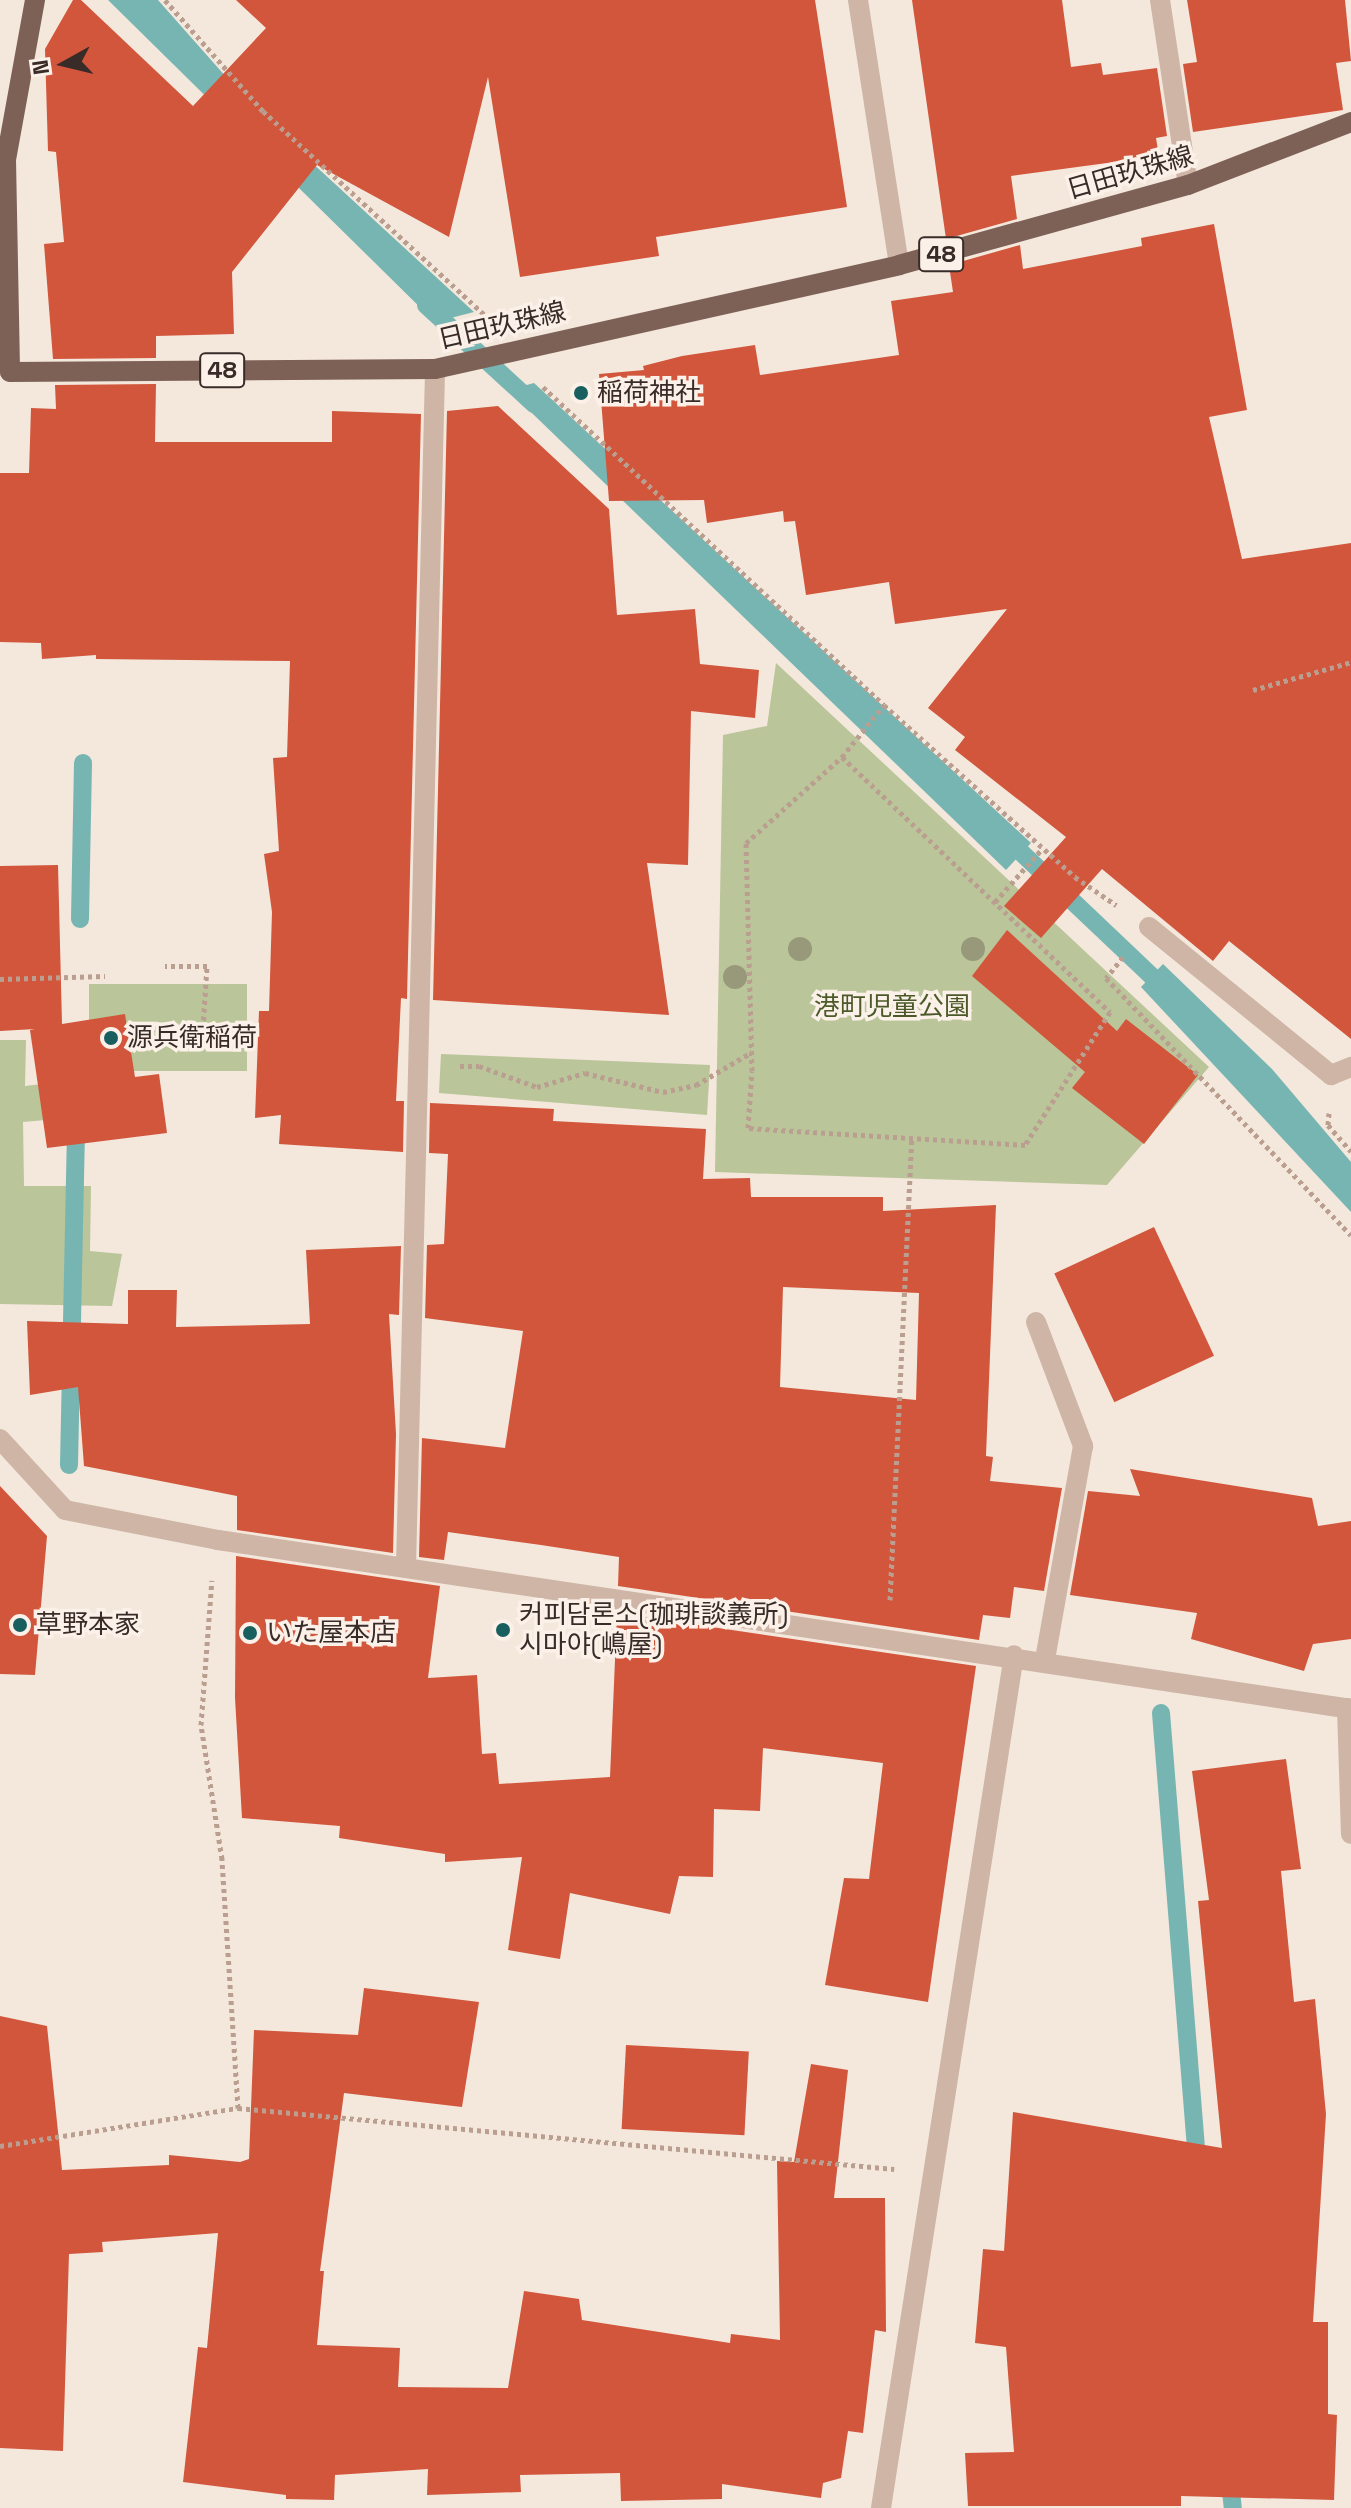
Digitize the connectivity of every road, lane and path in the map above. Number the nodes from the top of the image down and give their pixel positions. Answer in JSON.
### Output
{"nodes":[{"id":1,"x":35,"y":0,"type":"edge"},
{"id":2,"x":165,"y":0,"type":"edge"},
{"id":3,"x":858,"y":0,"type":"edge"},
{"id":4,"x":1160,"y":0,"type":"edge"},
{"id":5,"x":1351,"y":122,"type":"edge"},
{"id":6,"x":1188,"y":185,"type":"junction"},
{"id":7,"x":899,"y":265,"type":"junction"},
{"id":8,"x":521,"y":348,"type":"junction"},
{"id":9,"x":435,"y":369,"type":"junction"},
{"id":10,"x":5,"y":372,"type":"edge"},
{"id":11,"x":1351,"y":662,"type":"edge"},
{"id":12,"x":1253,"y":690,"type":"dead end"},
{"id":13,"x":884,"y":705,"type":"junction"},
{"id":14,"x":842,"y":757,"type":"junction"},
{"id":15,"x":1043,"y":848,"type":"junction"},
{"id":16,"x":995,"y":902,"type":"junction"},
{"id":17,"x":1149,"y":927,"type":"joint"},
{"id":18,"x":165,"y":966,"type":"dead end"},
{"id":19,"x":105,"y":976,"type":"dead end"},
{"id":20,"x":1106,"y":978,"type":"dead end"},
{"id":21,"x":0,"y":979,"type":"edge"},
{"id":22,"x":145,"y":1029,"type":"dead end"},
{"id":23,"x":752,"y":1052,"type":"junction"},
{"id":24,"x":1351,"y":1067,"type":"edge"},
{"id":25,"x":418,"y":1074,"type":"junction"},
{"id":26,"x":912,"y":1139,"type":"junction"},
{"id":27,"x":1351,"y":1235,"type":"edge"},
{"id":28,"x":1036,"y":1322,"type":"dead end"},
{"id":29,"x":0,"y":1439,"type":"edge"},
{"id":30,"x":218,"y":1540,"type":"junction"},
{"id":31,"x":406,"y":1567,"type":"junction"},
{"id":32,"x":888,"y":1637,"type":"junction"},
{"id":33,"x":1014,"y":1655,"type":"junction"},
{"id":34,"x":1045,"y":1660,"type":"junction"},
{"id":35,"x":1349,"y":1709,"type":"edge"},
{"id":36,"x":1351,"y":1834,"type":"edge"},
{"id":37,"x":238,"y":2108,"type":"junction"},
{"id":38,"x":0,"y":2146,"type":"edge"},
{"id":39,"x":933,"y":2173,"type":"junction"},
{"id":40,"x":881,"y":2508,"type":"edge"}],
"edges":[{"from":1,"to":10,"type":"main road","name":"日田玖珠線","number":"48"},
{"from":2,"to":8,"type":"path"},
{"from":3,"to":7,"type":"street"},
{"from":4,"to":6,"type":"street"},
{"from":5,"to":6,"type":"main road","name":"日田玖珠線","number":"48"},
{"from":6,"to":7,"type":"main road","name":"日田玖珠線","number":"48"},
{"from":7,"to":8,"type":"main road","name":"日田玖珠線","number":"48"},
{"from":8,"to":9,"type":"main road","name":"日田玖珠線","number":"48"},
{"from":8,"to":13,"type":"path"},
{"from":9,"to":10,"type":"main road","name":"日田玖珠線","number":"48"},
{"from":9,"to":25,"type":"street"},
{"from":11,"to":12,"type":"path"},
{"from":13,"to":14,"type":"path"},
{"from":13,"to":15,"type":"path"},
{"from":14,"to":16,"type":"path"},
{"from":14,"to":23,"type":"path"},
{"from":15,"to":16,"type":"path"},
{"from":15,"to":17,"type":"path"},
{"from":16,"to":26,"type":"path"},
{"from":17,"to":24,"type":"street"},
{"from":18,"to":22,"type":"path"},
{"from":19,"to":21,"type":"path"},
{"from":20,"to":27,"type":"path"},
{"from":23,"to":25,"type":"path"},
{"from":23,"to":26,"type":"path"},
{"from":25,"to":31,"type":"street"},
{"from":26,"to":32,"type":"path"},
{"from":28,"to":34,"type":"street"},
{"from":29,"to":30,"type":"street"},
{"from":30,"to":31,"type":"street"},
{"from":30,"to":37,"type":"path"},
{"from":31,"to":32,"type":"street"},
{"from":32,"to":33,"type":"street"},
{"from":33,"to":34,"type":"street"},
{"from":33,"to":39,"type":"street"},
{"from":34,"to":35,"type":"street"},
{"from":35,"to":36,"type":"street"},
{"from":37,"to":38,"type":"path"},
{"from":37,"to":39,"type":"path"},
{"from":39,"to":40,"type":"street"}]}
